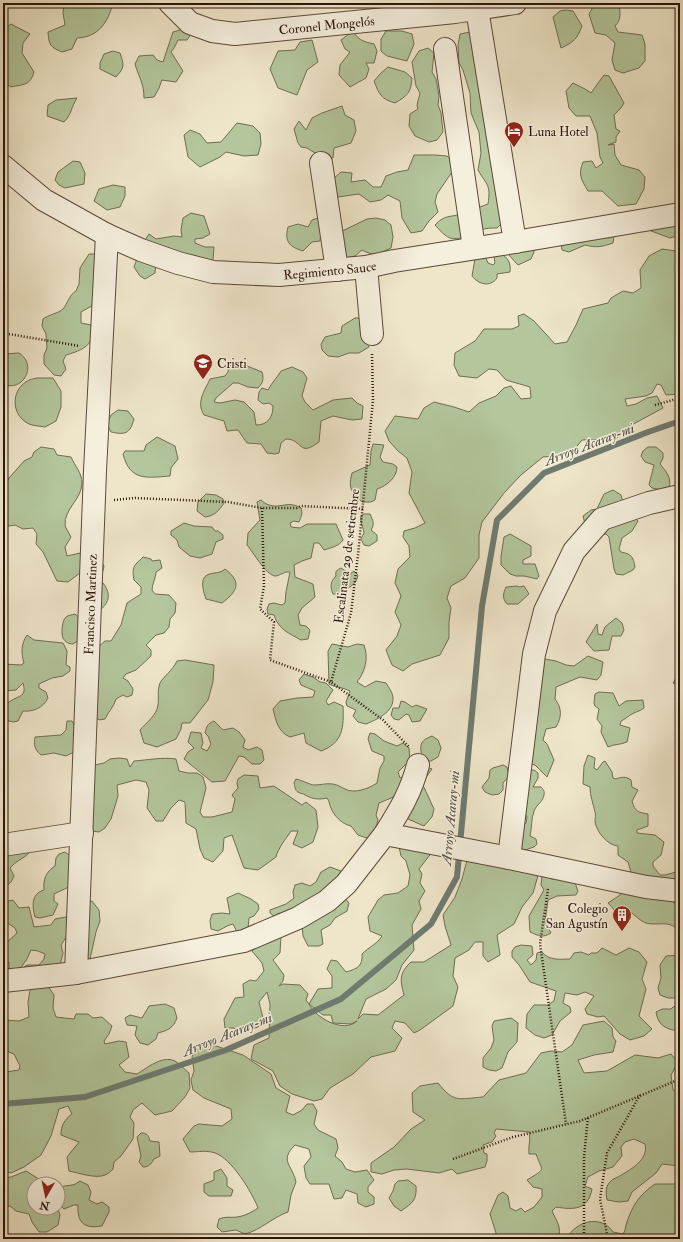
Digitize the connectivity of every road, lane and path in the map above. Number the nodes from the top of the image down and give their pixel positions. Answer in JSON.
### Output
{"nodes":[{"id":1,"x":170,"y":3,"type":"edge"},
{"id":2,"x":515,"y":3,"type":"edge"},
{"id":3,"x":477,"y":9,"type":"junction"},
{"id":4,"x":445,"y":49,"type":"dead end"},
{"id":5,"x":322,"y":162,"type":"dead end"},
{"id":6,"x":3,"y":166,"type":"edge"},
{"id":7,"x":680,"y":214,"type":"edge"},
{"id":8,"x":107,"y":235,"type":"junction"},
{"id":9,"x":515,"y":242,"type":"junction"},
{"id":10,"x":474,"y":248,"type":"junction"},
{"id":11,"x":366,"y":267,"type":"junction"},
{"id":12,"x":336,"y":270,"type":"junction"},
{"id":13,"x":3,"y":333,"type":"edge"},
{"id":14,"x":372,"y":334,"type":"joint"},
{"id":15,"x":102,"y":349,"type":"junction"},
{"id":16,"x":680,"y":398,"type":"edge"},
{"id":17,"x":655,"y":405,"type":"dead end"},
{"id":18,"x":95,"y":501,"type":"junction"},
{"id":19,"x":680,"y":501,"type":"edge"},
{"id":20,"x":262,"y":508,"type":"junction"},
{"id":21,"x":363,"y":509,"type":"junction"},
{"id":22,"x":332,"y":682,"type":"junction"},
{"id":23,"x":418,"y":764,"type":"joint"},
{"id":24,"x":82,"y":833,"type":"junction"},
{"id":25,"x":385,"y":834,"type":"junction"},
{"id":26,"x":3,"y":845,"type":"edge"},
{"id":27,"x":501,"y":856,"type":"junction"},
{"id":28,"x":552,"y":868,"type":"junction"},
{"id":29,"x":680,"y":891,"type":"edge"},
{"id":30,"x":76,"y":974,"type":"junction"},
{"id":31,"x":3,"y":981,"type":"edge"},
{"id":32,"x":680,"y":1079,"type":"edge"},
{"id":33,"x":641,"y":1094,"type":"junction"},
{"id":34,"x":588,"y":1117,"type":"junction"},
{"id":35,"x":566,"y":1124,"type":"junction"},
{"id":36,"x":453,"y":1159,"type":"dead end"},
{"id":37,"x":584,"y":1239,"type":"edge"},
{"id":38,"x":608,"y":1239,"type":"edge"}],
"edges":[{"from":1,"to":3,"type":"street","name":"Coronel Mongelós"},
{"from":2,"to":3,"type":"street","name":"Coronel Mongelós"},
{"from":3,"to":9,"type":"street"},
{"from":4,"to":10,"type":"street"},
{"from":5,"to":12,"type":"street"},
{"from":6,"to":8,"type":"street","name":"Regimiento Sauce"},
{"from":7,"to":9,"type":"street","name":"Regimiento Sauce"},
{"from":8,"to":12,"type":"street","name":"Regimiento Sauce"},
{"from":8,"to":15,"type":"street","name":"Francisco Martinez"},
{"from":9,"to":10,"type":"street","name":"Regimiento Sauce"},
{"from":10,"to":11,"type":"street","name":"Regimiento Sauce"},
{"from":11,"to":12,"type":"street","name":"Regimiento Sauce"},
{"from":11,"to":14,"type":"street"},
{"from":13,"to":15,"type":"path"},
{"from":14,"to":21,"type":"path","name":"Escalinata 29 de setiembre"},
{"from":15,"to":18,"type":"street","name":"Francisco Martinez"},
{"from":16,"to":17,"type":"path"},
{"from":18,"to":20,"type":"path"},
{"from":18,"to":24,"type":"street","name":"Francisco Martinez"},
{"from":19,"to":27,"type":"street"},
{"from":20,"to":21,"type":"path"},
{"from":20,"to":22,"type":"path"},
{"from":21,"to":22,"type":"path","name":"Escalinata 29 de setiembre"},
{"from":22,"to":23,"type":"path"},
{"from":23,"to":25,"type":"street"},
{"from":24,"to":26,"type":"street"},
{"from":24,"to":30,"type":"street","name":"Francisco Martinez"},
{"from":25,"to":27,"type":"street"},
{"from":25,"to":30,"type":"street"},
{"from":27,"to":28,"type":"street"},
{"from":28,"to":29,"type":"street"},
{"from":28,"to":35,"type":"path"},
{"from":30,"to":31,"type":"street"},
{"from":32,"to":33,"type":"path"},
{"from":33,"to":34,"type":"path"},
{"from":33,"to":38,"type":"path"},
{"from":34,"to":35,"type":"path"},
{"from":34,"to":37,"type":"path"},
{"from":35,"to":36,"type":"path"}]}
